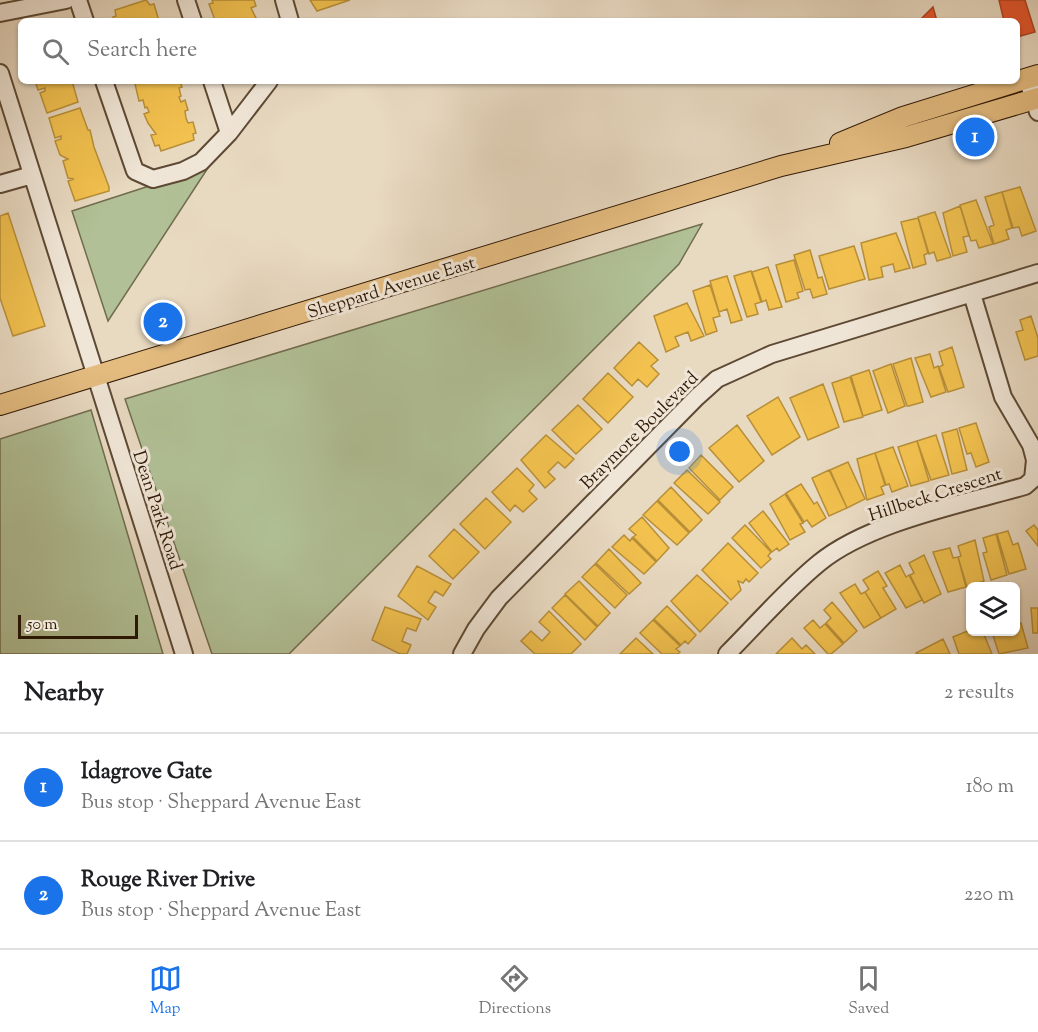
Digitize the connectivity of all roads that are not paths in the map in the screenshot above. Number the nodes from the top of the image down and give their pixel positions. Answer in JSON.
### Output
{"nodes":[{"id":1,"x":66,"y":0,"type":"edge"},
{"id":2,"x":78,"y":0,"type":"edge"},
{"id":3,"x":186,"y":0,"type":"edge"},
{"id":4,"x":284,"y":0,"type":"edge"},
{"id":5,"x":0,"y":13,"type":"edge"},
{"id":6,"x":84,"y":18,"type":"edge"},
{"id":7,"x":192,"y":18,"type":"edge"},
{"id":8,"x":289,"y":18,"type":"edge"},
{"id":9,"x":0,"y":73,"type":"edge"},
{"id":10,"x":1033,"y":77,"type":"edge"},
{"id":11,"x":105,"y":84,"type":"edge"},
{"id":12,"x":213,"y":84,"type":"edge"},
{"id":13,"x":267,"y":84,"type":"edge"},
{"id":14,"x":1010,"y":84,"type":"edge"},
{"id":15,"x":1037,"y":103,"type":"edge"},
{"id":16,"x":229,"y":132,"type":"junction"},
{"id":17,"x":781,"y":166,"type":"junction"},
{"id":18,"x":32,"y":175,"type":"junction"},
{"id":19,"x":0,"y":184,"type":"edge"},
{"id":20,"x":1038,"y":273,"type":"edge"},
{"id":21,"x":972,"y":294,"type":"junction"},
{"id":22,"x":96,"y":378,"type":"junction"},
{"id":23,"x":0,"y":405,"type":"edge"},
{"id":24,"x":184,"y":654,"type":"edge"},
{"id":25,"x":462,"y":654,"type":"edge"},
{"id":26,"x":727,"y":654,"type":"edge"}],
"edges":[{"from":1,"to":5,"type":"street"},
{"from":2,"to":6,"type":"street"},
{"from":3,"to":7,"type":"street"},
{"from":4,"to":8,"type":"street"},
{"from":9,"to":18,"type":"street","name":"Dean Park Road"},
{"from":10,"to":15,"type":"street"},
{"from":11,"to":16,"type":"street"},
{"from":12,"to":16,"type":"street"},
{"from":13,"to":16,"type":"street"},
{"from":14,"to":17,"type":"main road","name":"Sheppard Avenue East"},
{"from":15,"to":17,"type":"main road","name":"Sheppard Avenue East"},
{"from":17,"to":22,"type":"main road","name":"Sheppard Avenue East"},
{"from":18,"to":19,"type":"street"},
{"from":18,"to":22,"type":"street","name":"Dean Park Road"},
{"from":20,"to":21,"type":"street","name":"Braymore Boulevard"},
{"from":21,"to":25,"type":"street","name":"Braymore Boulevard"},
{"from":21,"to":26,"type":"street","name":"Hillbeck Crescent"},
{"from":22,"to":23,"type":"main road","name":"Sheppard Avenue East"},
{"from":22,"to":24,"type":"street","name":"Dean Park Road"}]}
